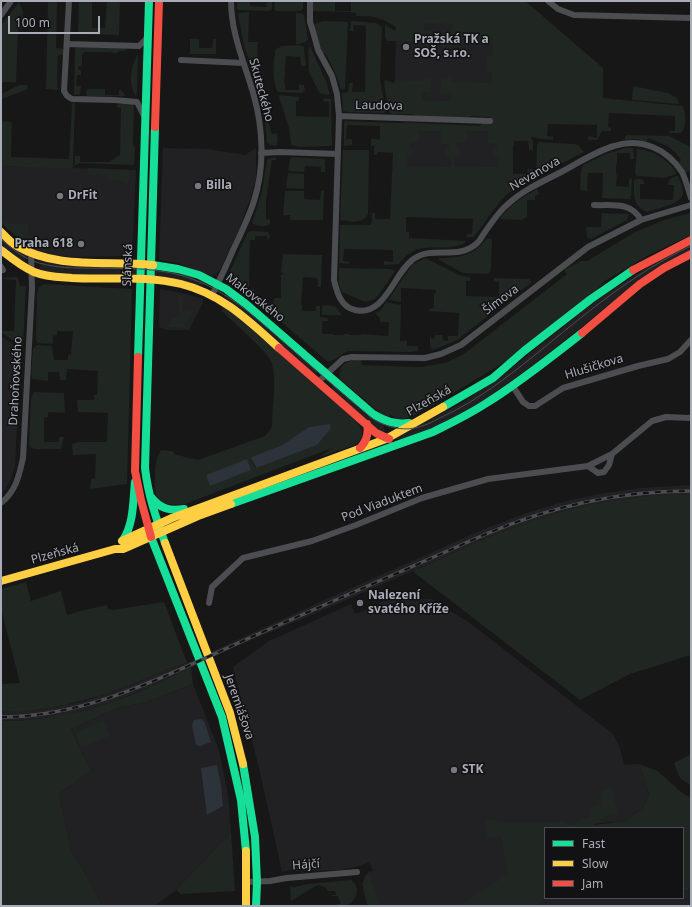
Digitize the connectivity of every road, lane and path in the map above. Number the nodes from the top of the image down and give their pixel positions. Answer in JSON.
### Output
{"nodes":[{"id":1,"x":11,"y":1,"type":"edge"},
{"id":2,"x":69,"y":1,"type":"edge"},
{"id":3,"x":149,"y":1,"type":"edge"},
{"id":4,"x":159,"y":1,"type":"edge"},
{"id":5,"x":231,"y":1,"type":"edge"},
{"id":6,"x":310,"y":1,"type":"edge"},
{"id":7,"x":548,"y":1,"type":"edge"},
{"id":8,"x":1,"y":15,"type":"edge"},
{"id":9,"x":691,"y":18,"type":"edge"},
{"id":10,"x":148,"y":37,"type":"junction"},
{"id":11,"x":67,"y":44,"type":"junction"},
{"id":12,"x":181,"y":60,"type":"dead end"},
{"id":13,"x":243,"y":63,"type":"junction"},
{"id":14,"x":339,"y":116,"type":"junction"},
{"id":15,"x":145,"y":118,"type":"junction"},
{"id":16,"x":490,"y":121,"type":"dead end"},
{"id":17,"x":261,"y":153,"type":"junction"},
{"id":18,"x":338,"y":154,"type":"junction"},
{"id":19,"x":691,"y":198,"type":"edge"},
{"id":20,"x":594,"y":205,"type":"dead end"},
{"id":21,"x":691,"y":206,"type":"edge"},
{"id":22,"x":640,"y":220,"type":"junction"},
{"id":23,"x":1,"y":232,"type":"edge"},
{"id":24,"x":691,"y":240,"type":"edge"},
{"id":25,"x":1,"y":250,"type":"edge"},
{"id":26,"x":32,"y":254,"type":"junction"},
{"id":27,"x":691,"y":254,"type":"edge"},
{"id":28,"x":32,"y":271,"type":"junction"},
{"id":29,"x":218,"y":284,"type":"junction"},
{"id":30,"x":212,"y":295,"type":"junction"},
{"id":31,"x":691,"y":340,"type":"edge"},
{"id":32,"x":328,"y":374,"type":"junction"},
{"id":33,"x":318,"y":382,"type":"junction"},
{"id":34,"x":512,"y":385,"type":"junction"},
{"id":35,"x":423,"y":418,"type":"junction"},
{"id":36,"x":691,"y":418,"type":"edge"},
{"id":37,"x":386,"y":422,"type":"junction"},
{"id":38,"x":367,"y":424,"type":"junction"},
{"id":39,"x":386,"y":439,"type":"junction"},
{"id":40,"x":405,"y":443,"type":"junction"},
{"id":41,"x":360,"y":448,"type":"junction"},
{"id":42,"x":379,"y":452,"type":"junction"},
{"id":43,"x":612,"y":454,"type":"junction"},
{"id":44,"x":588,"y":466,"type":"junction"},
{"id":45,"x":136,"y":471,"type":"junction"},
{"id":46,"x":148,"y":491,"type":"junction"},
{"id":47,"x":1,"y":502,"type":"edge"},
{"id":48,"x":210,"y":504,"type":"junction"},
{"id":49,"x":159,"y":528,"type":"junction"},
{"id":50,"x":150,"y":533,"type":"junction"},
{"id":51,"x":122,"y":541,"type":"junction"},
{"id":52,"x":115,"y":549,"type":"junction"},
{"id":53,"x":1,"y":581,"type":"edge"},
{"id":54,"x":209,"y":603,"type":"dead end"},
{"id":55,"x":357,"y":872,"type":"dead end"},
{"id":56,"x":247,"y":882,"type":"junction"},
{"id":57,"x":257,"y":882,"type":"junction"},
{"id":58,"x":246,"y":906,"type":"edge"},
{"id":59,"x":256,"y":906,"type":"edge"}],
"edges":[{"from":1,"to":8,"type":"street"},
{"from":2,"to":11,"type":"street"},
{"from":3,"to":10,"type":"main road","name":"Slánská"},
{"from":4,"to":46,"type":"main road","name":"Slánská"},
{"from":5,"to":13,"type":"street","name":"Skuteckého"},
{"from":6,"to":14,"type":"street","name":"Laudova"},
{"from":7,"to":9,"type":"street"},
{"from":10,"to":11,"type":"street"},
{"from":10,"to":15,"type":"main road","name":"Slánská"},
{"from":11,"to":15,"type":"street"},
{"from":12,"to":13,"type":"street"},
{"from":13,"to":17,"type":"street","name":"Skuteckého"},
{"from":14,"to":16,"type":"street","name":"Laudova"},
{"from":14,"to":18,"type":"street","name":"Nevanova"},
{"from":15,"to":45,"type":"main road","name":"Slánská"},
{"from":17,"to":18,"type":"street"},
{"from":17,"to":29,"type":"street","name":"Skuteckého"},
{"from":18,"to":19,"type":"street","name":"Nevanova"},
{"from":20,"to":22,"type":"street"},
{"from":21,"to":22,"type":"street","name":"Šímova"},
{"from":22,"to":32,"type":"street","name":"Šímova"},
{"from":23,"to":26,"type":"main road","name":"Makovského"},
{"from":24,"to":35,"type":"main road","name":"Plzeňská"},
{"from":25,"to":28,"type":"main road","name":"Makovského"},
{"from":26,"to":28,"type":"street","name":"Drahoňovského"},
{"from":26,"to":29,"type":"main road","name":"Makovského"},
{"from":27,"to":34,"type":"main road","name":"Plzeňská"},
{"from":28,"to":30,"type":"main road","name":"Makovského"},
{"from":28,"to":47,"type":"street","name":"Drahoňovského"},
{"from":29,"to":30,"type":"street","name":"Skuteckého"},
{"from":29,"to":32,"type":"main road","name":"Makovského"},
{"from":30,"to":33,"type":"main road","name":"Makovského"},
{"from":31,"to":34,"type":"street","name":"Hlušičkova"},
{"from":32,"to":33,"type":"street","name":"Šímova"},
{"from":32,"to":37,"type":"main road","name":"Makovského"},
{"from":33,"to":38,"type":"main road","name":"Makovského"},
{"from":34,"to":40,"type":"main road","name":"Plzeňská"},
{"from":35,"to":37,"type":"main road"},
{"from":35,"to":39,"type":"main road","name":"Plzeňská"},
{"from":36,"to":43,"type":"street","name":"Pod Viaduktem"},
{"from":37,"to":39,"type":"main road"},
{"from":38,"to":39,"type":"main road","name":"Makovského"},
{"from":38,"to":41,"type":"main road"},
{"from":39,"to":40,"type":"main road","name":"Makovského"},
{"from":39,"to":41,"type":"main road","name":"Plzeňská"},
{"from":39,"to":42,"type":"main road"},
{"from":40,"to":42,"type":"main road","name":"Plzeňská"},
{"from":41,"to":48,"type":"main road","name":"Plzeňská"},
{"from":42,"to":49,"type":"main road","name":"Plzeňská"},
{"from":43,"to":44,"type":"street","name":"Pod Viaduktem"},
{"from":43,"to":44,"type":"street","name":"Pod Viaduktem"},
{"from":44,"to":54,"type":"street","name":"Pod Viaduktem"},
{"from":45,"to":50,"type":"main road","name":"Slánská"},
{"from":45,"to":51,"type":"main road"},
{"from":46,"to":48,"type":"main road"},
{"from":46,"to":49,"type":"main road","name":"Slánská"},
{"from":48,"to":49,"type":"main road","name":"Plzeňská"},
{"from":49,"to":50,"type":"main road","name":"Plzeňská"},
{"from":49,"to":57,"type":"main road","name":"Jeremiášova"},
{"from":50,"to":51,"type":"main road","name":"Plzeňská"},
{"from":50,"to":52,"type":"main road","name":"Plzeňská"},
{"from":50,"to":56,"type":"main road","name":"Jeremiášova"},
{"from":51,"to":52,"type":"main road","name":"Plzeňská"},
{"from":52,"to":53,"type":"main road","name":"Plzeňská"},
{"from":55,"to":57,"type":"street","name":"Hájčí"},
{"from":56,"to":57,"type":"street","name":"Hájčí"},
{"from":56,"to":58,"type":"main road","name":"Jeremiášova"},
{"from":57,"to":59,"type":"main road","name":"Jeremiášova"}]}
